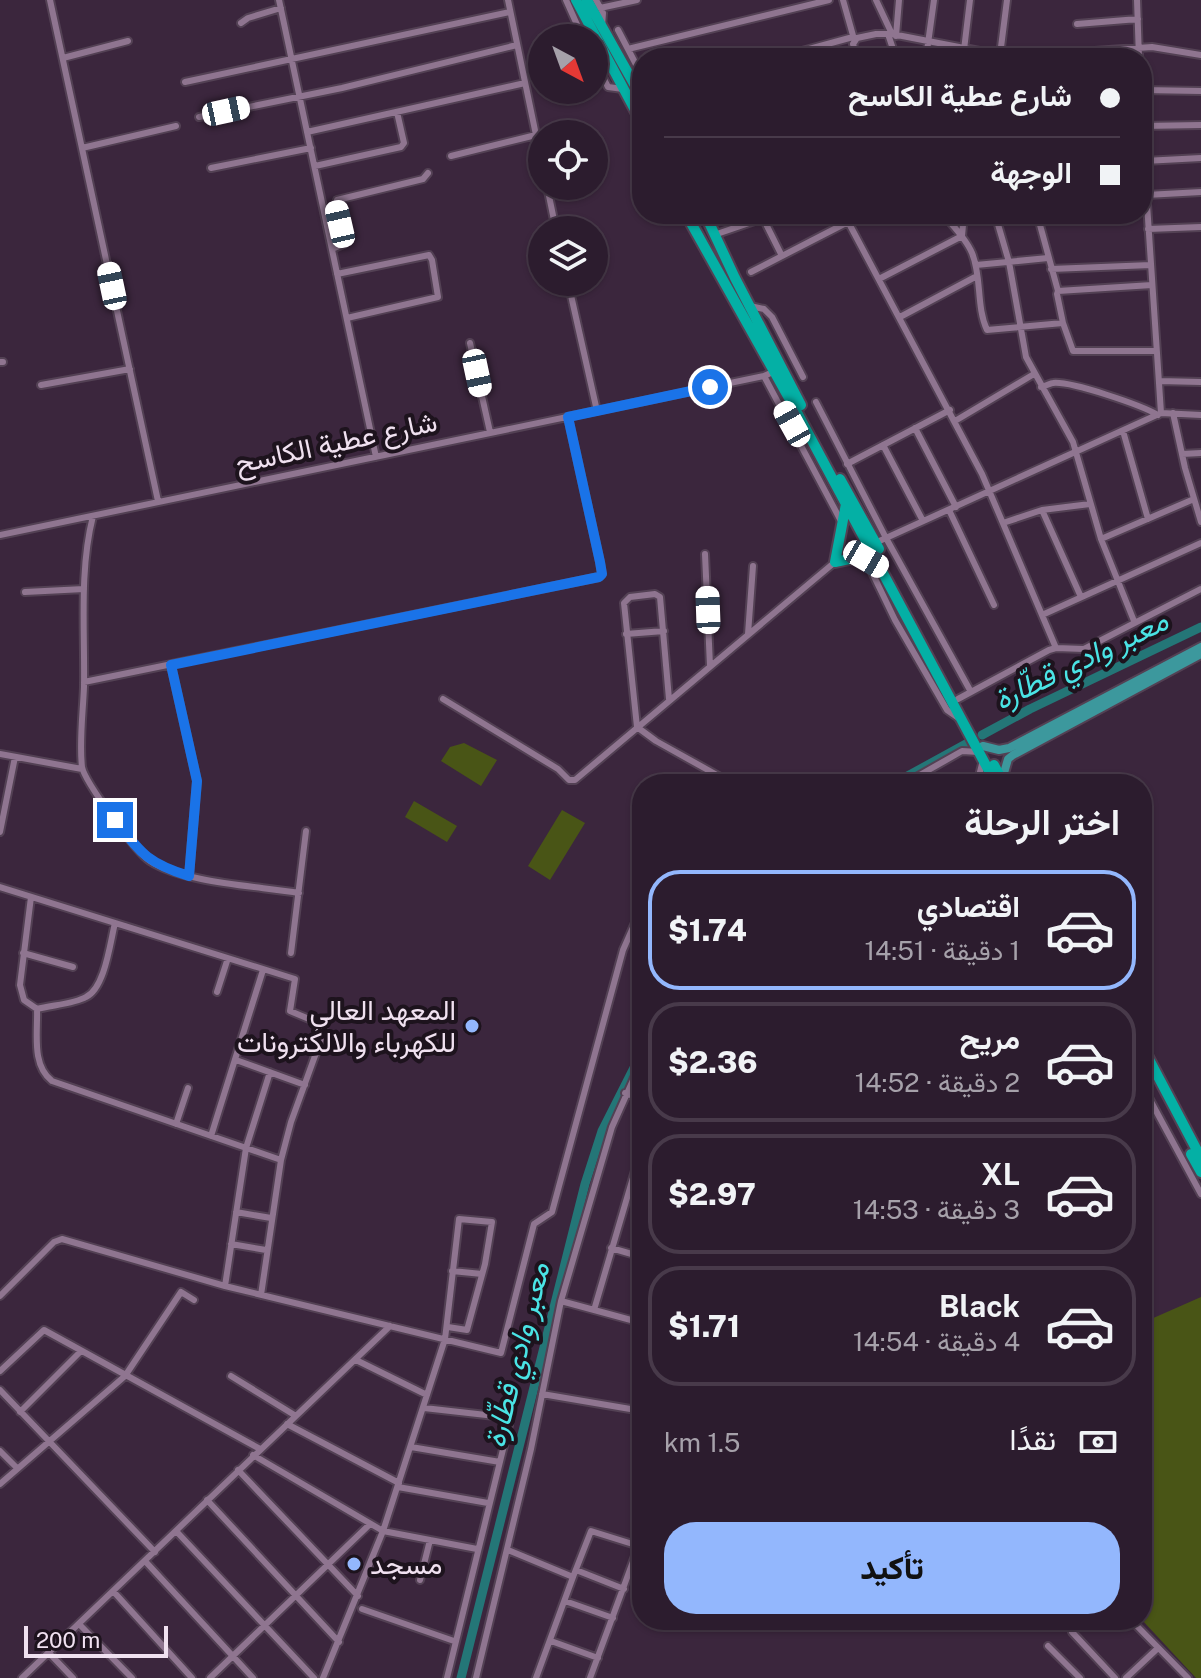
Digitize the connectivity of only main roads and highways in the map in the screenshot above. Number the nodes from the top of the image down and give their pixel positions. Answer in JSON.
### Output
{"nodes":[{"id":1,"x":576,"y":0,"type":"edge"},
{"id":2,"x":587,"y":0,"type":"edge"},
{"id":3,"x":632,"y":80,"type":"edge"},
{"id":4,"x":632,"y":105,"type":"edge"},
{"id":5,"x":693,"y":224,"type":"edge"},
{"id":6,"x":709,"y":224,"type":"edge"},
{"id":7,"x":846,"y":504,"type":"junction"},
{"id":8,"x":880,"y":568,"type":"junction"},
{"id":9,"x":1201,"y":647,"type":"edge"},
{"id":10,"x":1201,"y":654,"type":"edge"},
{"id":11,"x":1184,"y":659,"type":"junction"},
{"id":12,"x":1011,"y":752,"type":"junction"},
{"id":13,"x":982,"y":753,"type":"junction"},
{"id":14,"x":995,"y":774,"type":"edge"},
{"id":15,"x":1004,"y":774,"type":"edge"},
{"id":16,"x":1152,"y":1065,"type":"edge"},
{"id":17,"x":1152,"y":1084,"type":"edge"},
{"id":18,"x":1201,"y":1158,"type":"edge"},
{"id":19,"x":1201,"y":1172,"type":"edge"}],
"edges":[{"from":1,"to":4,"type":"highway"},
{"from":2,"to":3,"type":"highway"},
{"from":5,"to":7,"type":"highway"},
{"from":6,"to":13,"type":"highway"},
{"from":7,"to":8,"type":"highway"},
{"from":7,"to":8,"type":"highway"},
{"from":8,"to":13,"type":"highway"},
{"from":9,"to":11,"type":"main road"},
{"from":10,"to":11,"type":"main road"},
{"from":11,"to":12,"type":"main road"},
{"from":12,"to":13,"type":"main road"},
{"from":12,"to":15,"type":"main road"},
{"from":13,"to":14,"type":"highway"},
{"from":16,"to":18,"type":"highway"},
{"from":17,"to":19,"type":"highway"}]}
